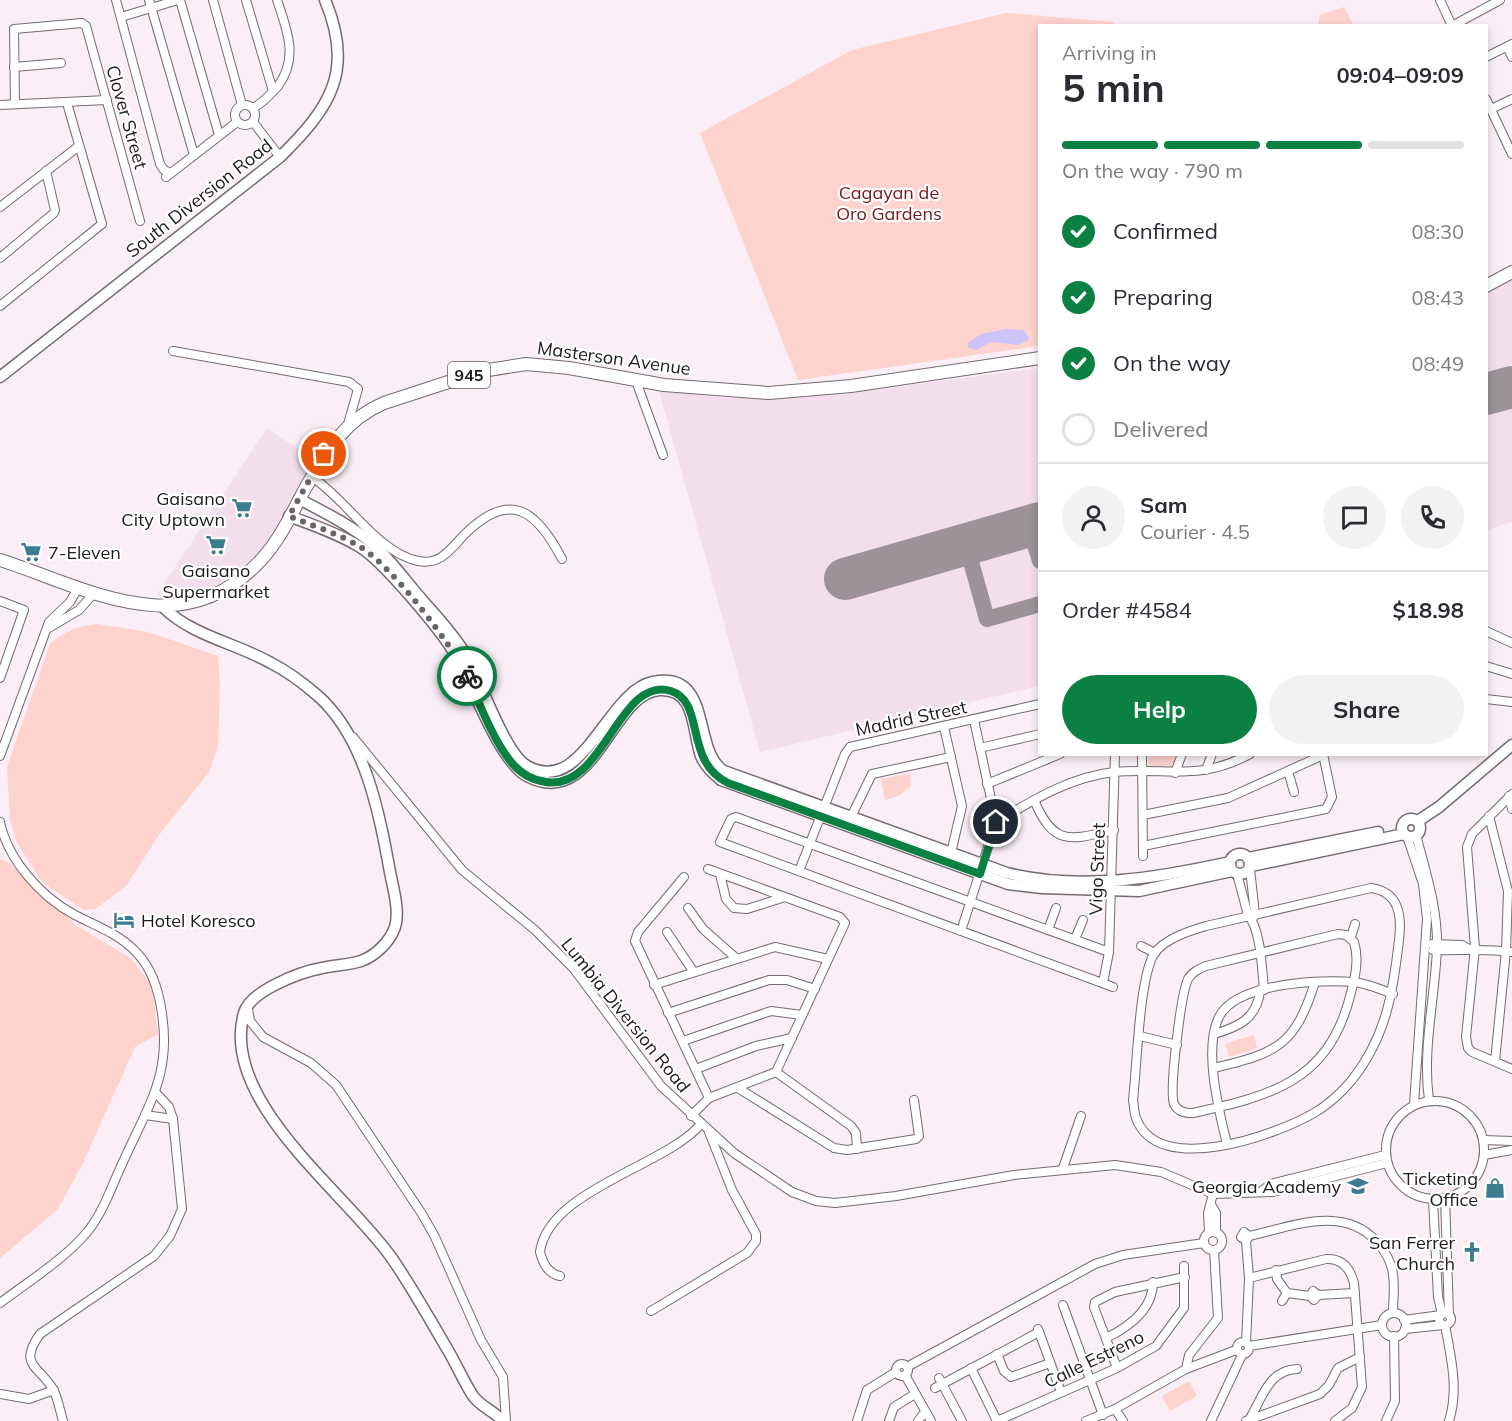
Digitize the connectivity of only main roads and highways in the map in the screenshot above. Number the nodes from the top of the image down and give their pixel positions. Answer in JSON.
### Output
{"nodes":[{"id":1,"x":1512,"y":272,"type":"edge"},
{"id":2,"x":1488,"y":285,"type":"edge"},
{"id":3,"x":1038,"y":358,"type":"edge"},
{"id":4,"x":0,"y":560,"type":"edge"}],
"edges":[{"from":1,"to":2,"type":"main road"},
{"from":3,"to":4,"type":"main road","name":"Masterson Avenue","number":"945"}]}
